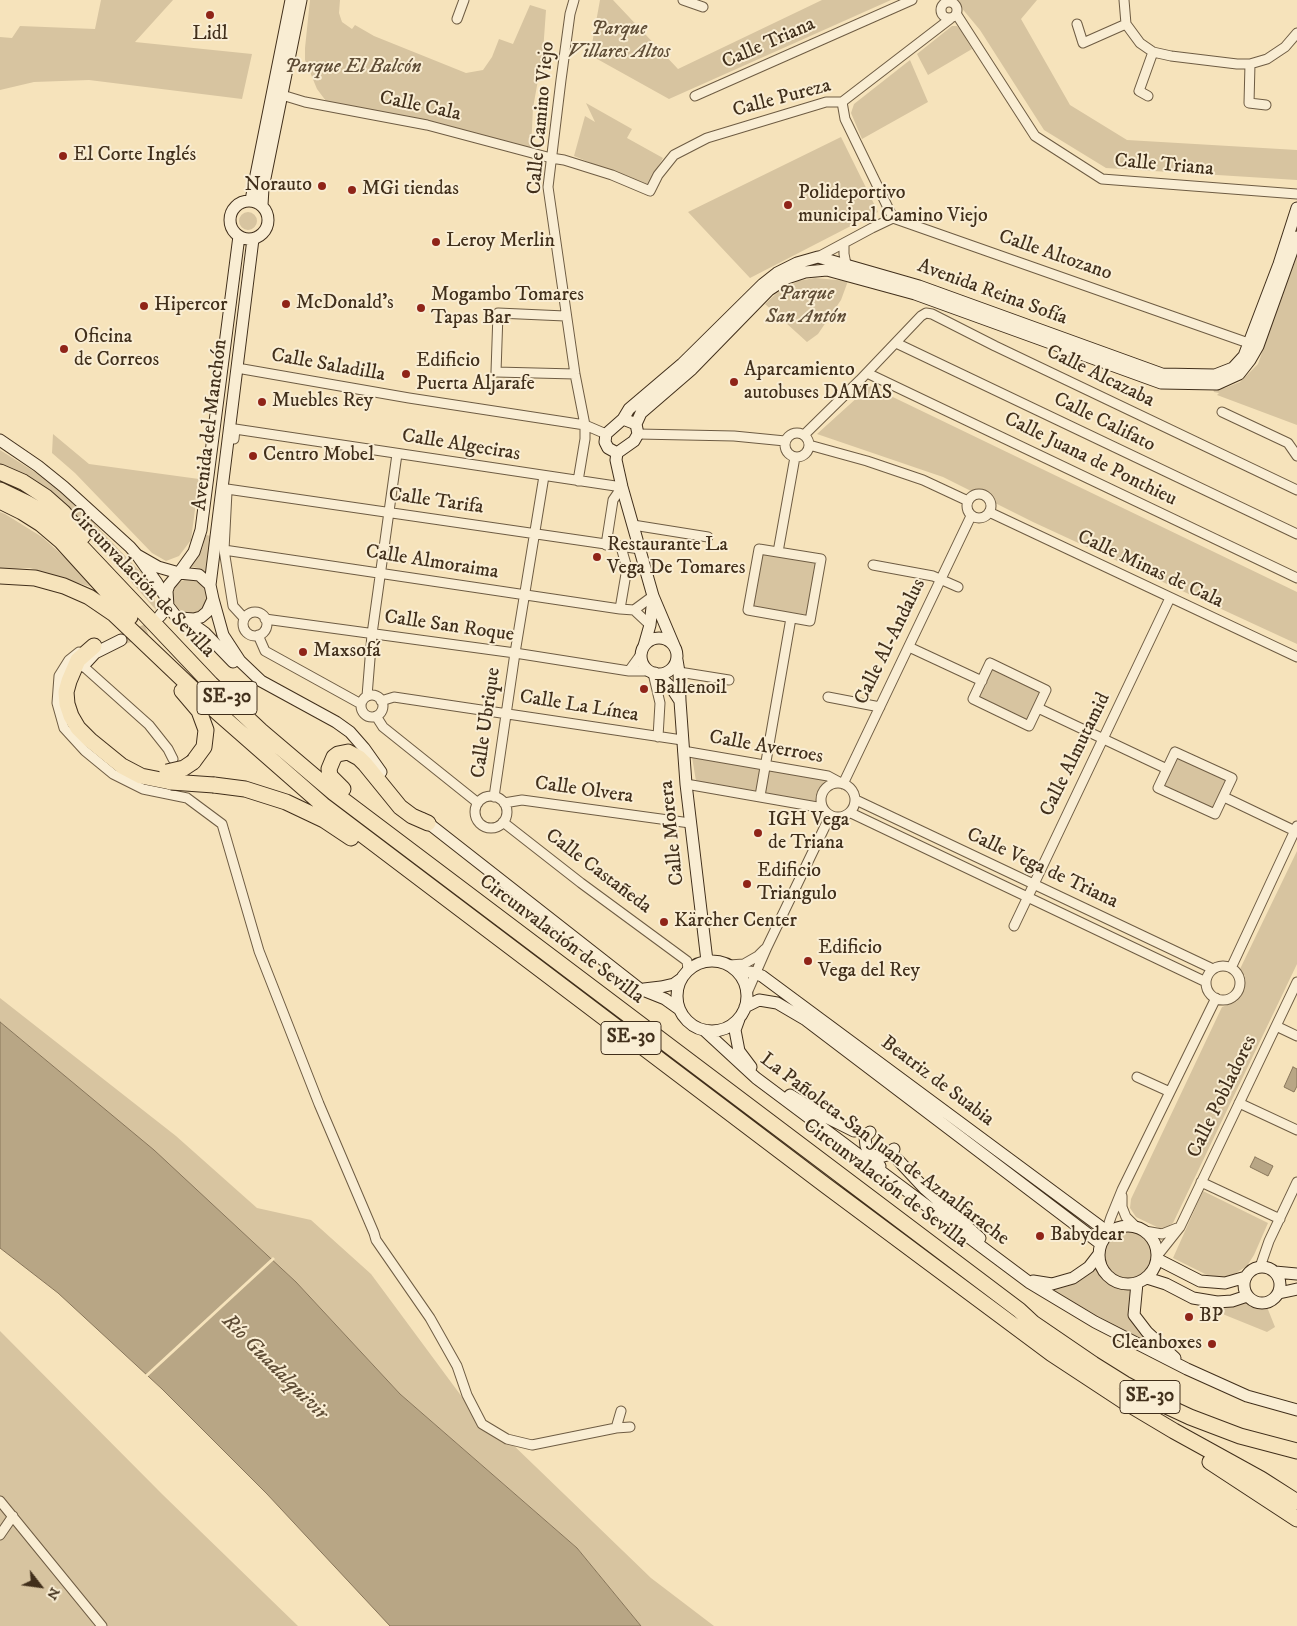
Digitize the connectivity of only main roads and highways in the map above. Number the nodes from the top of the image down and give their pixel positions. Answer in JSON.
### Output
{"nodes":[{"id":1,"x":291,"y":0,"type":"edge"},
{"id":2,"x":301,"y":0,"type":"edge"},
{"id":3,"x":251,"y":200,"type":"junction"},
{"id":4,"x":262,"y":205,"type":"junction"},
{"id":5,"x":1297,"y":208,"type":"edge"},
{"id":6,"x":239,"y":236,"type":"junction"},
{"id":7,"x":1297,"y":237,"type":"edge"},
{"id":8,"x":253,"y":239,"type":"junction"},
{"id":9,"x":818,"y":258,"type":"junction"},
{"id":10,"x":845,"y":269,"type":"junction"},
{"id":11,"x":805,"y":272,"type":"junction"},
{"id":12,"x":1253,"y":345,"type":"junction"},
{"id":13,"x":623,"y":419,"type":"junction"},
{"id":14,"x":637,"y":429,"type":"junction"},
{"id":15,"x":0,"y":440,"type":"edge"},
{"id":16,"x":617,"y":453,"type":"junction"},
{"id":17,"x":0,"y":472,"type":"edge"},
{"id":18,"x":0,"y":490,"type":"edge"},
{"id":19,"x":0,"y":501,"type":"edge"},
{"id":20,"x":137,"y":555,"type":"junction"},
{"id":21,"x":179,"y":573,"type":"junction"},
{"id":22,"x":0,"y":576,"type":"edge"},
{"id":23,"x":210,"y":586,"type":"junction"},
{"id":24,"x":127,"y":596,"type":"junction"},
{"id":25,"x":653,"y":596,"type":"junction"},
{"id":26,"x":213,"y":599,"type":"junction"},
{"id":27,"x":167,"y":602,"type":"junction"},
{"id":28,"x":184,"y":619,"type":"junction"},
{"id":29,"x":94,"y":646,"type":"joint"},
{"id":30,"x":154,"y":652,"type":"junction"},
{"id":31,"x":642,"y":652,"type":"junction"},
{"id":32,"x":676,"y":654,"type":"junction"},
{"id":33,"x":168,"y":665,"type":"junction"},
{"id":34,"x":83,"y":666,"type":"joint"},
{"id":35,"x":653,"y":672,"type":"junction"},
{"id":36,"x":680,"y":701,"type":"junction"},
{"id":37,"x":372,"y":761,"type":"junction"},
{"id":38,"x":170,"y":771,"type":"junction"},
{"id":39,"x":428,"y":823,"type":"junction"},
{"id":40,"x":422,"y":859,"type":"junction"},
{"id":41,"x":426,"y":884,"type":"junction"},
{"id":42,"x":707,"y":961,"type":"junction"},
{"id":43,"x":733,"y":968,"type":"junction"},
{"id":44,"x":684,"y":975,"type":"junction"},
{"id":45,"x":640,"y":989,"type":"junction"},
{"id":46,"x":745,"y":1007,"type":"junction"},
{"id":47,"x":679,"y":1009,"type":"junction"},
{"id":48,"x":738,"y":1019,"type":"junction"},
{"id":49,"x":704,"y":1030,"type":"junction"},
{"id":50,"x":773,"y":1086,"type":"junction"},
{"id":51,"x":854,"y":1131,"type":"dead end"},
{"id":52,"x":870,"y":1132,"type":"dead end"},
{"id":53,"x":830,"y":1133,"type":"junction"},
{"id":54,"x":871,"y":1154,"type":"junction"},
{"id":55,"x":924,"y":1204,"type":"junction"},
{"id":56,"x":1109,"y":1232,"type":"junction"},
{"id":57,"x":1100,"y":1249,"type":"junction"},
{"id":58,"x":1157,"y":1257,"type":"junction"},
{"id":59,"x":1011,"y":1265,"type":"junction"},
{"id":60,"x":1275,"y":1272,"type":"junction"},
{"id":61,"x":1297,"y":1274,"type":"edge"},
{"id":62,"x":1246,"y":1277,"type":"junction"},
{"id":63,"x":1142,"y":1280,"type":"junction"},
{"id":64,"x":1034,"y":1281,"type":"junction"},
{"id":65,"x":1297,"y":1289,"type":"edge"},
{"id":66,"x":1279,"y":1293,"type":"junction"},
{"id":67,"x":1047,"y":1294,"type":"junction"},
{"id":68,"x":1248,"y":1296,"type":"junction"},
{"id":69,"x":1019,"y":1310,"type":"junction"},
{"id":70,"x":1052,"y":1354,"type":"junction"},
{"id":71,"x":1187,"y":1369,"type":"junction"},
{"id":72,"x":1297,"y":1410,"type":"edge"},
{"id":73,"x":1297,"y":1444,"type":"edge"},
{"id":74,"x":1297,"y":1451,"type":"edge"},
{"id":75,"x":1297,"y":1502,"type":"edge"},
{"id":76,"x":1297,"y":1519,"type":"edge"}],
"edges":[{"from":1,"to":3,"type":"main road"},
{"from":2,"to":4,"type":"main road"},
{"from":3,"to":4,"type":"main road"},
{"from":3,"to":6,"type":"main road"},
{"from":4,"to":8,"type":"main road"},
{"from":5,"to":12,"type":"main road","name":"Avenida Reina Sofía"},
{"from":6,"to":8,"type":"main road"},
{"from":6,"to":21,"type":"main road","name":"Avenida del Manchón"},
{"from":7,"to":12,"type":"main road","name":"Avenida Reina Sofía"},
{"from":8,"to":23,"type":"main road","name":"Avenida del Manchón"},
{"from":9,"to":10,"type":"main road"},
{"from":9,"to":11,"type":"main road"},
{"from":9,"to":13,"type":"main road"},
{"from":10,"to":11,"type":"main road","name":"Avenida Reina Sofía"},
{"from":10,"to":12,"type":"main road","name":"Avenida Reina Sofía"},
{"from":11,"to":14,"type":"main road","name":"Avenida Reina Sofía"},
{"from":13,"to":14,"type":"main road"},
{"from":13,"to":16,"type":"main road"},
{"from":14,"to":16,"type":"main road"},
{"from":15,"to":20,"type":"main road"},
{"from":16,"to":25,"type":"main road","name":"Calle Morera"},
{"from":17,"to":24,"type":"highway"},
{"from":18,"to":24,"type":"highway","name":"Circunvalación de Sevilla","number":"SE-30"},
{"from":19,"to":33,"type":"highway"},
{"from":20,"to":21,"type":"main road"},
{"from":20,"to":27,"type":"main road"},
{"from":21,"to":23,"type":"main road"},
{"from":21,"to":27,"type":"main road"},
{"from":22,"to":30,"type":"highway","name":"Circunvalación de Sevilla","number":"SE-30"},
{"from":23,"to":26,"type":"main road"},
{"from":24,"to":40,"type":"highway","name":"Circunvalación de Sevilla","number":"SE-30"},
{"from":25,"to":31,"type":"main road","name":"Calle Morera"},
{"from":25,"to":32,"type":"main road","name":"Calle Morera"},
{"from":26,"to":28,"type":"main road"},
{"from":26,"to":37,"type":"main road"},
{"from":27,"to":28,"type":"main road"},
{"from":27,"to":28,"type":"main road"},
{"from":28,"to":37,"type":"main road"},
{"from":29,"to":34,"type":"main road"},
{"from":29,"to":38,"type":"highway"},
{"from":30,"to":33,"type":"highway","name":"Circunvalación de Sevilla","number":"SE-30"},
{"from":30,"to":38,"type":"highway","bridge":true},
{"from":31,"to":32,"type":"main road"},
{"from":31,"to":35,"type":"main road"},
{"from":32,"to":35,"type":"main road"},
{"from":32,"to":36,"type":"main road","name":"Calle Morera"},
{"from":33,"to":41,"type":"highway","name":"Circunvalación de Sevilla","number":"SE-30"},
{"from":34,"to":38,"type":"highway"},
{"from":35,"to":36,"type":"main road"},
{"from":36,"to":42,"type":"main road","name":"Calle Morera"},
{"from":37,"to":39,"type":"main road"},
{"from":38,"to":41,"type":"highway","bridge":true},
{"from":39,"to":40,"type":"highway"},
{"from":39,"to":45,"type":"main road"},
{"from":40,"to":69,"type":"highway","name":"Circunvalación de Sevilla","number":"SE-30"},
{"from":41,"to":70,"type":"highway","name":"Circunvalación de Sevilla","number":"SE-30"},
{"from":42,"to":43,"type":"main road"},
{"from":42,"to":44,"type":"main road"},
{"from":43,"to":46,"type":"main road"},
{"from":43,"to":56,"type":"main road","name":"Beatriz de Suabia"},
{"from":44,"to":45,"type":"main road"},
{"from":44,"to":47,"type":"main road"},
{"from":45,"to":47,"type":"main road"},
{"from":46,"to":48,"type":"main road"},
{"from":46,"to":57,"type":"main road","name":"Beatriz de Suabia"},
{"from":47,"to":49,"type":"main road"},
{"from":48,"to":49,"type":"main road"},
{"from":48,"to":50,"type":"main road","name":"La Pañoleta-San Juan de Aznalfarache"},
{"from":49,"to":53,"type":"main road","name":"La Pañoleta-San Juan de Aznalfarache"},
{"from":50,"to":51,"type":"main road"},
{"from":50,"to":54,"type":"main road","name":"La Pañoleta-San Juan de Aznalfarache"},
{"from":52,"to":54,"type":"main road"},
{"from":53,"to":54,"type":"main road"},
{"from":53,"to":55,"type":"main road","name":"La Pañoleta-San Juan de Aznalfarache"},
{"from":54,"to":55,"type":"main road"},
{"from":54,"to":59,"type":"main road","name":"La Pañoleta-San Juan de Aznalfarache"},
{"from":54,"to":59,"type":"main road"},
{"from":55,"to":67,"type":"main road","name":"La Pañoleta-San Juan de Aznalfarache"},
{"from":56,"to":57,"type":"main road"},
{"from":56,"to":58,"type":"main road"},
{"from":57,"to":63,"type":"main road"},
{"from":57,"to":64,"type":"main road"},
{"from":58,"to":62,"type":"main road"},
{"from":58,"to":63,"type":"main road"},
{"from":59,"to":64,"type":"main road","name":"La Pañoleta-San Juan de Aznalfarache"},
{"from":60,"to":61,"type":"main road"},
{"from":60,"to":62,"type":"main road"},
{"from":60,"to":66,"type":"main road"},
{"from":62,"to":68,"type":"main road"},
{"from":63,"to":68,"type":"main road"},
{"from":63,"to":71,"type":"main road"},
{"from":64,"to":67,"type":"main road","name":"La Pañoleta-San Juan de Aznalfarache"},
{"from":65,"to":66,"type":"main road"},
{"from":66,"to":68,"type":"main road"},
{"from":67,"to":71,"type":"main road","name":"La Pañoleta-San Juan de Aznalfarache"},
{"from":69,"to":73,"type":"highway"},
{"from":69,"to":74,"type":"highway","name":"Circunvalación de Sevilla","number":"SE-30"},
{"from":70,"to":75,"type":"highway","name":"Circunvalación de Sevilla","number":"SE-30"},
{"from":70,"to":76,"type":"highway"},
{"from":71,"to":72,"type":"main road","name":"La Pañoleta-San Juan de Aznalfarache"}]}
